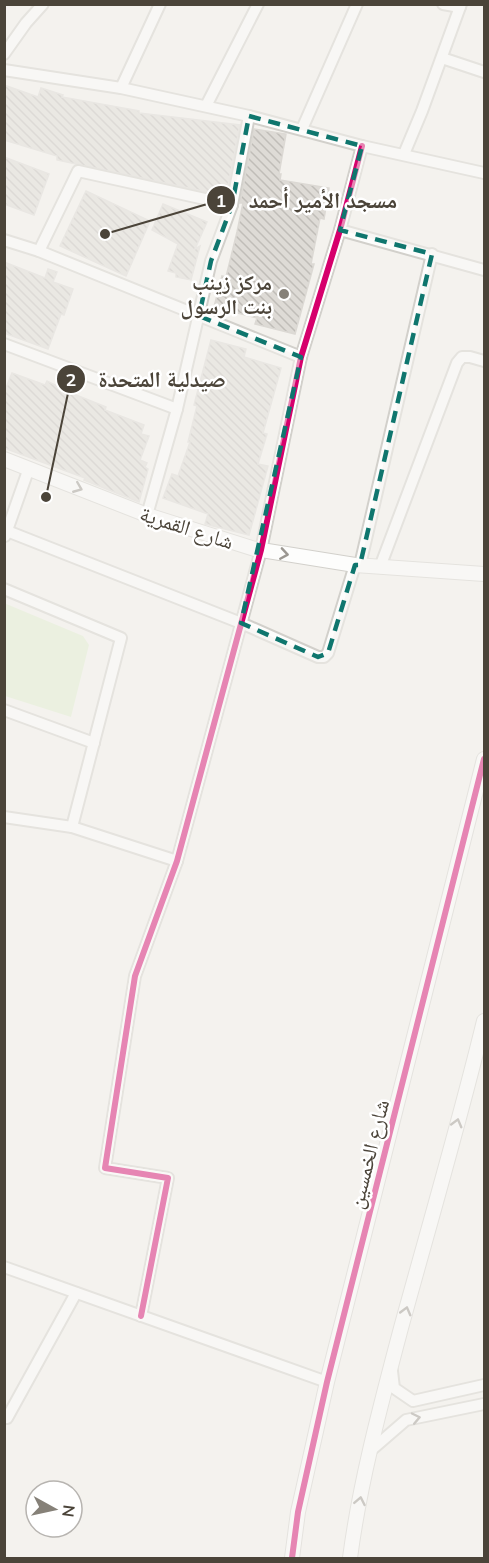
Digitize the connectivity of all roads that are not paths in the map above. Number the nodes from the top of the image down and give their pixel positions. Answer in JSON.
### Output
{"nodes":[{"id":1,"x":43,"y":4,"type":"edge"},
{"id":2,"x":160,"y":4,"type":"edge"},
{"id":3,"x":258,"y":4,"type":"edge"},
{"id":4,"x":357,"y":4,"type":"edge"},
{"id":5,"x":443,"y":4,"type":"edge"},
{"id":6,"x":461,"y":6,"type":"edge"},
{"id":7,"x":4,"y":54,"type":"edge"},
{"id":8,"x":442,"y":58,"type":"junction"},
{"id":9,"x":4,"y":70,"type":"edge"},
{"id":10,"x":484,"y":72,"type":"edge"},
{"id":11,"x":121,"y":88,"type":"junction"},
{"id":12,"x":206,"y":106,"type":"junction"},
{"id":13,"x":249,"y":116,"type":"junction"},
{"id":14,"x":302,"y":129,"type":"junction"},
{"id":15,"x":362,"y":146,"type":"junction"},
{"id":16,"x":404,"y":154,"type":"junction"},
{"id":17,"x":484,"y":173,"type":"edge"},
{"id":18,"x":232,"y":205,"type":"junction"},
{"id":19,"x":340,"y":230,"type":"junction"},
{"id":20,"x":4,"y":240,"type":"edge"},
{"id":21,"x":39,"y":251,"type":"junction"},
{"id":22,"x":432,"y":254,"type":"junction"},
{"id":23,"x":484,"y":270,"type":"edge"},
{"id":24,"x":199,"y":316,"type":"junction"},
{"id":25,"x":4,"y":344,"type":"edge"},
{"id":26,"x":301,"y":357,"type":"junction"},
{"id":27,"x":484,"y":361,"type":"edge"},
{"id":28,"x":177,"y":409,"type":"junction"},
{"id":29,"x":4,"y":459,"type":"edge"},
{"id":30,"x":29,"y":468,"type":"junction"},
{"id":31,"x":147,"y":515,"type":"junction"},
{"id":32,"x":6,"y":534,"type":"edge"},
{"id":33,"x":261,"y":550,"type":"junction"},
{"id":34,"x":357,"y":565,"type":"junction"},
{"id":35,"x":380,"y":567,"type":"junction"},
{"id":36,"x":483,"y":571,"type":"edge"},
{"id":37,"x":4,"y":589,"type":"edge"},
{"id":38,"x":241,"y":623,"type":"junction"},
{"id":39,"x":4,"y":710,"type":"edge"},
{"id":40,"x":94,"y":743,"type":"junction"},
{"id":41,"x":484,"y":759,"type":"edge"},
{"id":42,"x":484,"y":777,"type":"edge"},
{"id":43,"x":471,"y":812,"type":"junction"},
{"id":44,"x":4,"y":817,"type":"edge"},
{"id":45,"x":72,"y":827,"type":"junction"},
{"id":46,"x":177,"y":861,"type":"junction"},
{"id":47,"x":484,"y":1021,"type":"edge"},
{"id":48,"x":482,"y":1042,"type":"edge"},
{"id":49,"x":4,"y":1267,"type":"edge"},
{"id":50,"x":76,"y":1293,"type":"junction"},
{"id":51,"x":141,"y":1316,"type":"junction"},
{"id":52,"x":391,"y":1365,"type":"junction"},
{"id":53,"x":327,"y":1382,"type":"junction"},
{"id":54,"x":484,"y":1385,"type":"edge"},
{"id":55,"x":484,"y":1404,"type":"edge"},
{"id":56,"x":7,"y":1418,"type":"dead end"},
{"id":57,"x":369,"y":1452,"type":"junction"},
{"id":58,"x":292,"y":1558,"type":"edge"},
{"id":59,"x":350,"y":1558,"type":"edge"}],
"edges":[{"from":1,"to":7,"type":"street"},
{"from":2,"to":11,"type":"street"},
{"from":3,"to":12,"type":"street"},
{"from":4,"to":14,"type":"street"},
{"from":5,"to":6,"type":"street"},
{"from":6,"to":8,"type":"street"},
{"from":8,"to":10,"type":"street"},
{"from":8,"to":16,"type":"street"},
{"from":9,"to":11,"type":"street"},
{"from":11,"to":12,"type":"street"},
{"from":12,"to":13,"type":"street"},
{"from":13,"to":14,"type":"street"},
{"from":13,"to":18,"type":"street"},
{"from":14,"to":15,"type":"street"},
{"from":15,"to":16,"type":"street"},
{"from":15,"to":19,"type":"street"},
{"from":16,"to":17,"type":"street"},
{"from":18,"to":21,"type":"street"},
{"from":18,"to":24,"type":"street"},
{"from":19,"to":22,"type":"street"},
{"from":19,"to":26,"type":"street"},
{"from":20,"to":21,"type":"street"},
{"from":21,"to":24,"type":"street"},
{"from":22,"to":23,"type":"street"},
{"from":22,"to":34,"type":"street"},
{"from":24,"to":26,"type":"street"},
{"from":24,"to":28,"type":"street"},
{"from":25,"to":28,"type":"street"},
{"from":26,"to":33,"type":"street"},
{"from":27,"to":35,"type":"street"},
{"from":28,"to":31,"type":"street"},
{"from":29,"to":30,"type":"street","name":"شارع القمرية"},
{"from":30,"to":31,"type":"street","name":"شارع القمرية","one_way":true},
{"from":30,"to":32,"type":"street"},
{"from":31,"to":33,"type":"street","name":"شارع القمرية"},
{"from":32,"to":38,"type":"street"},
{"from":33,"to":34,"type":"street","name":"شارع القمرية","one_way":true},
{"from":33,"to":38,"type":"street"},
{"from":34,"to":35,"type":"street","name":"شارع القمرية"},
{"from":34,"to":38,"type":"street"},
{"from":35,"to":36,"type":"street","name":"شارع القمرية"},
{"from":37,"to":40,"type":"street"},
{"from":38,"to":46,"type":"street"},
{"from":39,"to":40,"type":"street"},
{"from":40,"to":45,"type":"street"},
{"from":41,"to":43,"type":"street","name":"شارع الخمسين"},
{"from":42,"to":43,"type":"street"},
{"from":43,"to":53,"type":"street","name":"شارع الخمسين"},
{"from":44,"to":45,"type":"street"},
{"from":45,"to":46,"type":"street"},
{"from":46,"to":51,"type":"street"},
{"from":47,"to":48,"type":"street"},
{"from":52,"to":48,"type":"street","one_way":true},
{"from":49,"to":50,"type":"street"},
{"from":50,"to":51,"type":"street"},
{"from":50,"to":56,"type":"street"},
{"from":51,"to":53,"type":"street"},
{"from":52,"to":54,"type":"street"},
{"from":52,"to":57,"type":"street"},
{"from":53,"to":58,"type":"street","name":"شارع الخمسين"},
{"from":57,"to":55,"type":"street","one_way":true},
{"from":59,"to":57,"type":"street","one_way":true}]}
